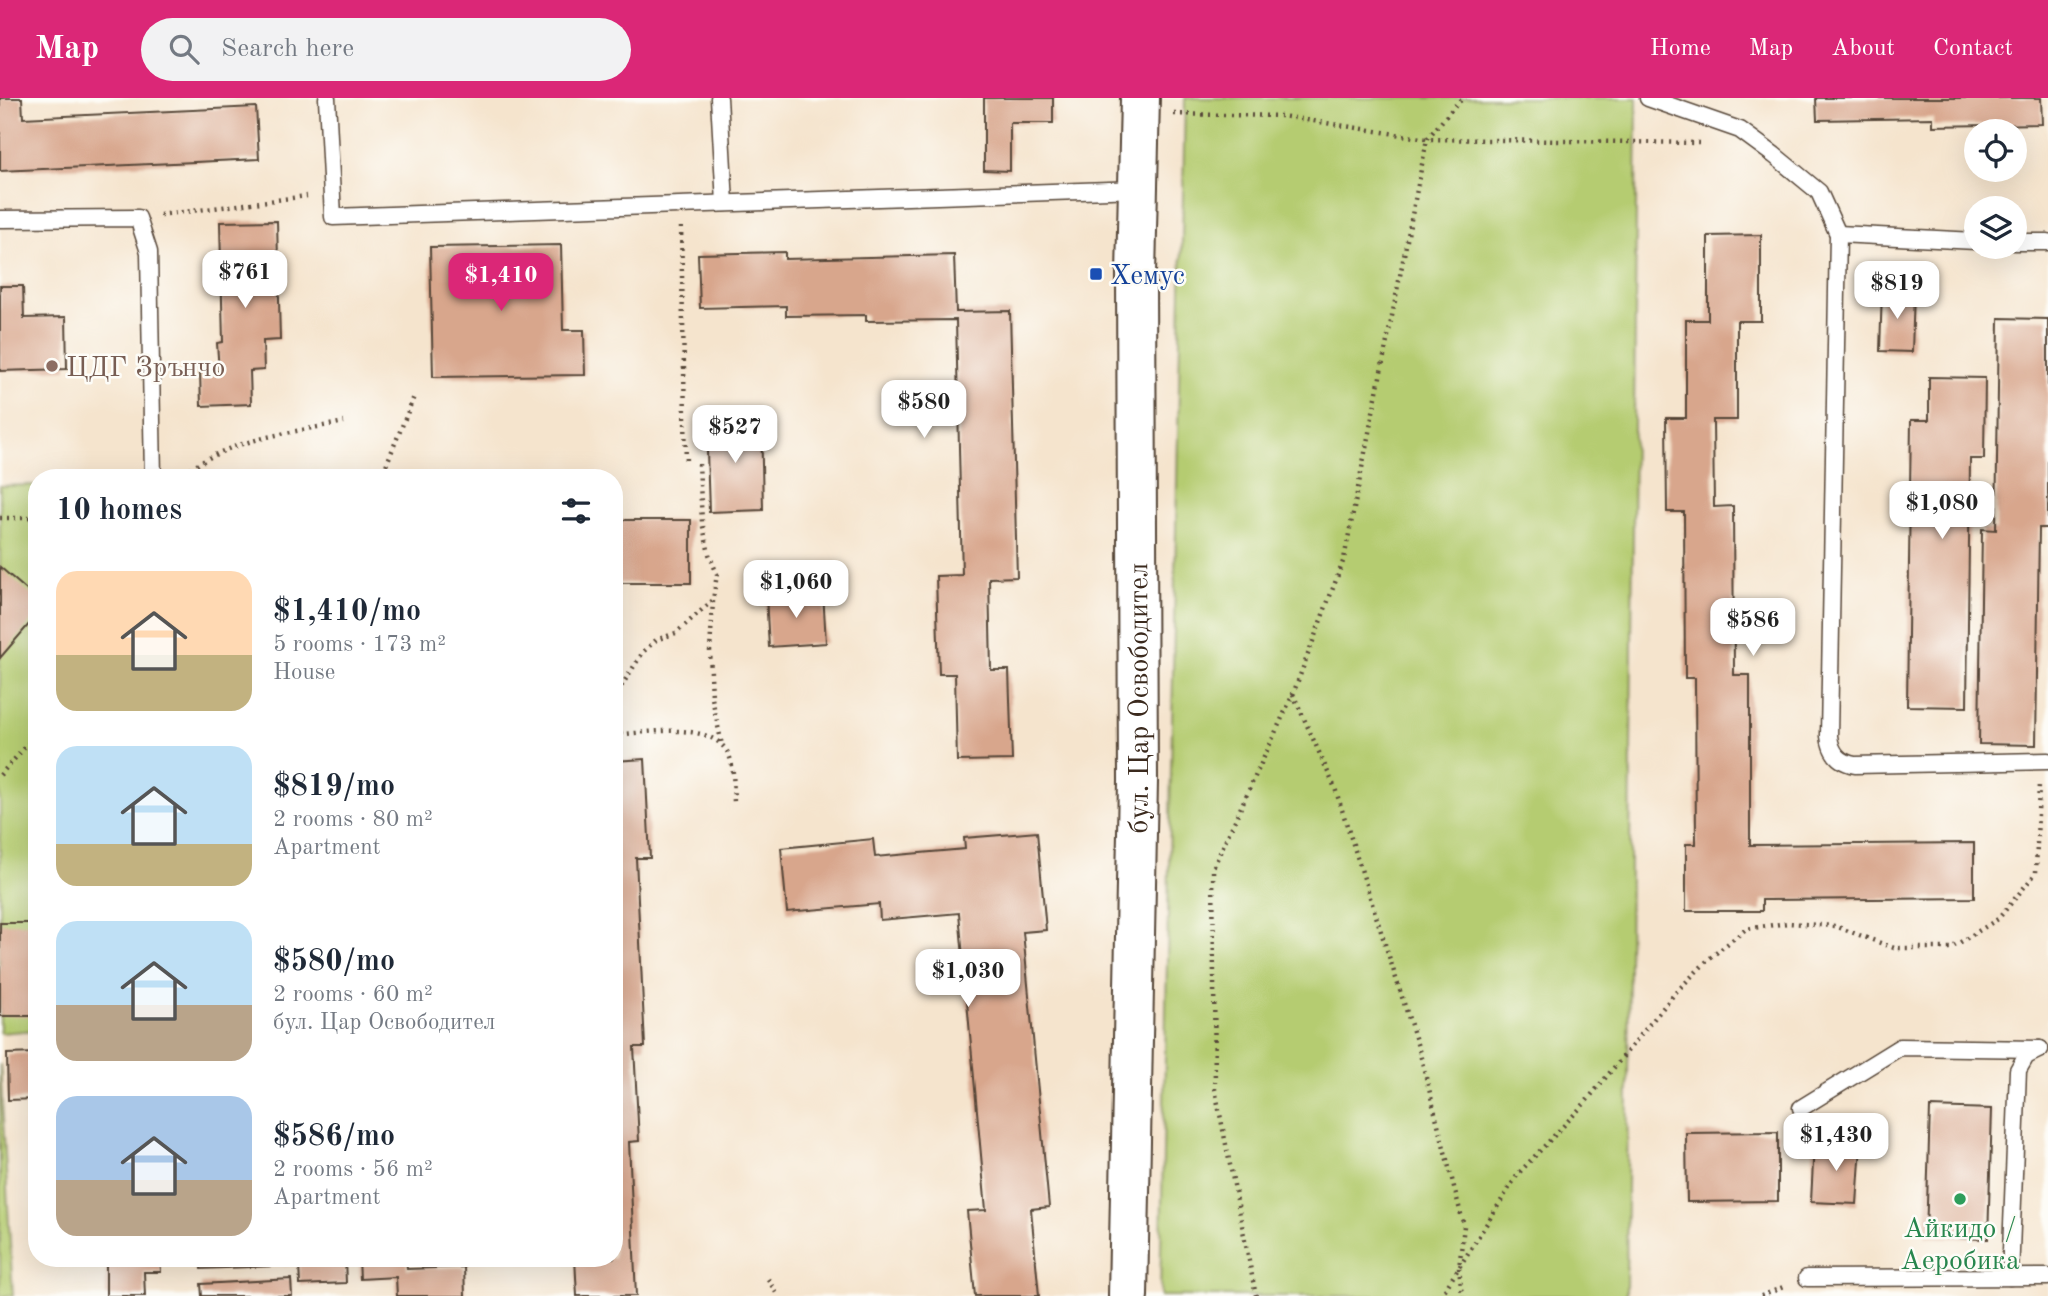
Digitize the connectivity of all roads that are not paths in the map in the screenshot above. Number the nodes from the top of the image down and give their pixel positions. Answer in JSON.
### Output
{"nodes":[{"id":1,"x":327,"y":98,"type":"edge"},
{"id":2,"x":719,"y":98,"type":"edge"},
{"id":3,"x":1648,"y":98,"type":"edge"},
{"id":4,"x":1140,"y":106,"type":"edge"},
{"id":5,"x":1138,"y":189,"type":"junction"},
{"id":6,"x":725,"y":203,"type":"junction"},
{"id":7,"x":0,"y":219,"type":"edge"},
{"id":8,"x":1838,"y":234,"type":"junction"},
{"id":9,"x":1964,"y":240,"type":"edge"},
{"id":10,"x":2027,"y":242,"type":"edge"},
{"id":11,"x":2048,"y":242,"type":"edge"},
{"id":12,"x":153,"y":469,"type":"edge"},
{"id":13,"x":2044,"y":761,"type":"edge"},
{"id":14,"x":2044,"y":1049,"type":"edge"},
{"id":15,"x":1801,"y":1108,"type":"dead end"},
{"id":16,"x":2010,"y":1277,"type":"junction"},
{"id":17,"x":2048,"y":1277,"type":"edge"},
{"id":18,"x":1807,"y":1278,"type":"dead end"},
{"id":19,"x":1128,"y":1296,"type":"edge"}],
"edges":[{"from":1,"to":6,"type":"lane"},
{"from":2,"to":6,"type":"lane"},
{"from":3,"to":8,"type":"lane"},
{"from":4,"to":5,"type":"main road","name":"бул. Цар Освободител"},
{"from":5,"to":6,"type":"lane"},
{"from":5,"to":19,"type":"main road","name":"бул. Цар Освободител"},
{"from":7,"to":12,"type":"lane"},
{"from":8,"to":9,"type":"lane"},
{"from":8,"to":13,"type":"lane"},
{"from":10,"to":11,"type":"lane"},
{"from":14,"to":15,"type":"lane"},
{"from":14,"to":16,"type":"lane"},
{"from":16,"to":17,"type":"lane"},
{"from":16,"to":18,"type":"lane"}]}
